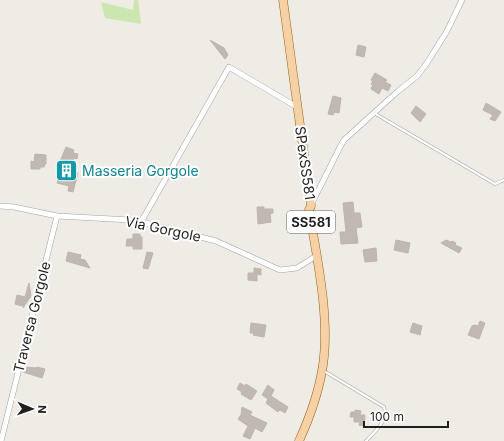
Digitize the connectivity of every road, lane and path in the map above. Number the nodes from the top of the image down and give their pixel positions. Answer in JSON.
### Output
{"nodes":[{"id":1,"x":283,"y":0,"type":"edge"},
{"id":2,"x":462,"y":0,"type":"edge"},
{"id":3,"x":297,"y":106,"type":"junction"},
{"id":4,"x":374,"y":113,"type":"junction"},
{"id":5,"x":504,"y":180,"type":"edge"},
{"id":6,"x":0,"y":206,"type":"edge"},
{"id":7,"x":309,"y":210,"type":"junction"},
{"id":8,"x":57,"y":216,"type":"junction"},
{"id":9,"x":141,"y":222,"type":"junction"},
{"id":10,"x":316,"y":256,"type":"junction"},
{"id":11,"x":322,"y":370,"type":"junction"},
{"id":12,"x":1,"y":441,"type":"edge"},
{"id":13,"x":299,"y":441,"type":"edge"},
{"id":14,"x":366,"y":441,"type":"edge"}],
"edges":[{"from":1,"to":3,"type":"main road","name":"SPexSS581","number":"SS581"},
{"from":2,"to":4,"type":"street"},
{"from":3,"to":7,"type":"main road","name":"SPexSS581","number":"SS581"},
{"from":3,"to":9,"type":"street"},
{"from":4,"to":5,"type":"lane"},
{"from":4,"to":7,"type":"street"},
{"from":6,"to":8,"type":"street","name":"Via Gorgole"},
{"from":7,"to":10,"type":"main road","name":"SPexSS581","number":"SS581"},
{"from":8,"to":9,"type":"street","name":"Via Gorgole"},
{"from":8,"to":12,"type":"street","name":"Traversa Gorgole"},
{"from":9,"to":10,"type":"street","name":"Via Gorgole"},
{"from":10,"to":11,"type":"main road","name":"SPexSS581","number":"SS581"},
{"from":11,"to":13,"type":"main road","name":"SPexSS581","number":"SS581"},
{"from":11,"to":14,"type":"lane"}]}
